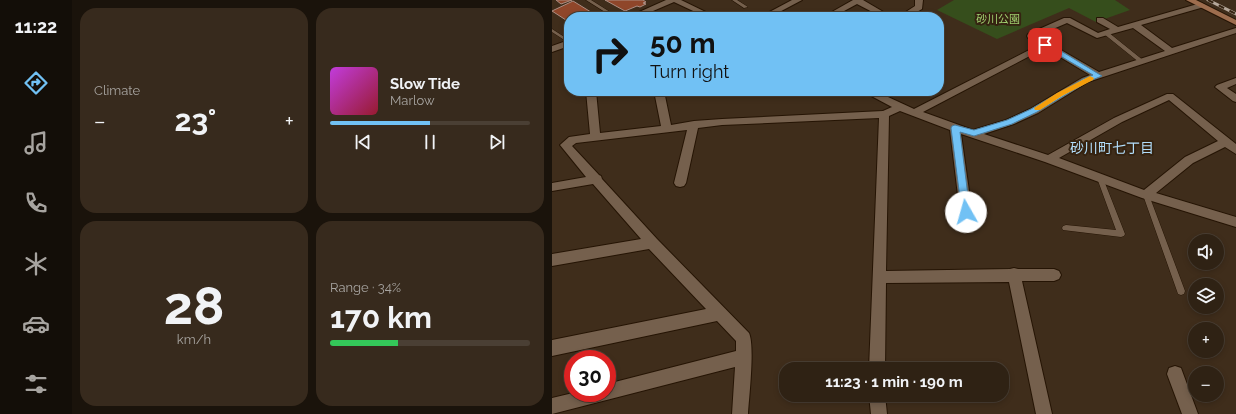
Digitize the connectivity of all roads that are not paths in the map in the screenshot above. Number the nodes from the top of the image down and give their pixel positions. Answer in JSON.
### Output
{"nodes":[{"id":1,"x":588,"y":0,"type":"edge"},
{"id":2,"x":674,"y":0,"type":"edge"},
{"id":3,"x":734,"y":0,"type":"edge"},
{"id":4,"x":798,"y":0,"type":"edge"},
{"id":5,"x":920,"y":0,"type":"edge"},
{"id":6,"x":1190,"y":0,"type":"edge"},
{"id":7,"x":858,"y":1,"type":"edge"},
{"id":8,"x":1201,"y":5,"type":"junction"},
{"id":9,"x":746,"y":7,"type":"dead end"},
{"id":10,"x":608,"y":12,"type":"edge"},
{"id":11,"x":645,"y":12,"type":"edge"},
{"id":12,"x":701,"y":12,"type":"edge"},
{"id":13,"x":774,"y":12,"type":"edge"},
{"id":14,"x":837,"y":12,"type":"edge"},
{"id":15,"x":879,"y":12,"type":"edge"},
{"id":16,"x":910,"y":12,"type":"edge"},
{"id":17,"x":1100,"y":20,"type":"dead end"},
{"id":18,"x":1236,"y":23,"type":"edge"},
{"id":19,"x":1135,"y":25,"type":"junction"},
{"id":20,"x":552,"y":30,"type":"edge"},
{"id":21,"x":1117,"y":30,"type":"junction"},
{"id":22,"x":1236,"y":30,"type":"edge"},
{"id":23,"x":1106,"y":33,"type":"junction"},
{"id":24,"x":564,"y":39,"type":"edge"},
{"id":25,"x":564,"y":45,"type":"edge"},
{"id":26,"x":1045,"y":45,"type":"junction"},
{"id":27,"x":552,"y":49,"type":"edge"},
{"id":28,"x":1172,"y":52,"type":"junction"},
{"id":29,"x":1142,"y":62,"type":"junction"},
{"id":30,"x":1098,"y":76,"type":"junction"},
{"id":31,"x":1236,"y":81,"type":"edge"},
{"id":32,"x":591,"y":96,"type":"edge"},
{"id":33,"x":660,"y":96,"type":"edge"},
{"id":34,"x":877,"y":96,"type":"edge"},
{"id":35,"x":1236,"y":99,"type":"edge"},
{"id":36,"x":900,"y":107,"type":"junction"},
{"id":37,"x":915,"y":112,"type":"junction"},
{"id":38,"x":884,"y":114,"type":"junction"},
{"id":39,"x":694,"y":124,"type":"junction"},
{"id":40,"x":666,"y":127,"type":"junction"},
{"id":41,"x":955,"y":128,"type":"junction"},
{"id":42,"x":974,"y":133,"type":"junction"},
{"id":43,"x":595,"y":137,"type":"junction"},
{"id":44,"x":1226,"y":142,"type":"junction"},
{"id":45,"x":1236,"y":150,"type":"edge"},
{"id":46,"x":1050,"y":159,"type":"junction"},
{"id":47,"x":1100,"y":178,"type":"junction"},
{"id":48,"x":597,"y":179,"type":"junction"},
{"id":49,"x":680,"y":183,"type":"dead end"},
{"id":50,"x":552,"y":187,"type":"edge"},
{"id":51,"x":1146,"y":195,"type":"junction"},
{"id":52,"x":966,"y":212,"type":"dead end"},
{"id":53,"x":1236,"y":222,"type":"edge"},
{"id":54,"x":1066,"y":228,"type":"dead end"},
{"id":55,"x":652,"y":243,"type":"junction"},
{"id":56,"x":552,"y":260,"type":"edge"},
{"id":57,"x":1014,"y":274,"type":"junction"},
{"id":58,"x":1054,"y":275,"type":"dead end"},
{"id":59,"x":879,"y":277,"type":"junction"},
{"id":60,"x":1181,"y":291,"type":"dead end"},
{"id":61,"x":721,"y":313,"type":"junction"},
{"id":62,"x":552,"y":348,"type":"edge"},
{"id":63,"x":744,"y":357,"type":"junction"},
{"id":64,"x":877,"y":362,"type":"edge"},
{"id":65,"x":1175,"y":374,"type":"dead end"},
{"id":66,"x":616,"y":390,"type":"edge"},
{"id":67,"x":568,"y":402,"type":"edge"},
{"id":68,"x":878,"y":402,"type":"edge"},
{"id":69,"x":552,"y":406,"type":"edge"},
{"id":70,"x":740,"y":414,"type":"edge"},
{"id":71,"x":879,"y":414,"type":"edge"},
{"id":72,"x":1044,"y":414,"type":"edge"},
{"id":73,"x":1190,"y":414,"type":"edge"}],
"edges":[{"from":1,"to":10,"type":"lane"},
{"from":2,"to":11,"type":"street"},
{"from":2,"to":12,"type":"street"},
{"from":3,"to":9,"type":"lane"},
{"from":4,"to":13,"type":"street"},
{"from":5,"to":16,"type":"street"},
{"from":6,"to":8,"type":"street"},
{"from":7,"to":14,"type":"street"},
{"from":7,"to":15,"type":"street"},
{"from":8,"to":18,"type":"street"},
{"from":8,"to":19,"type":"street"},
{"from":17,"to":21,"type":"street"},
{"from":19,"to":21,"type":"street"},
{"from":19,"to":28,"type":"street"},
{"from":20,"to":24,"type":"lane"},
{"from":21,"to":23,"type":"street"},
{"from":22,"to":28,"type":"street"},
{"from":23,"to":26,"type":"street"},
{"from":23,"to":29,"type":"lane"},
{"from":25,"to":27,"type":"street"},
{"from":26,"to":30,"type":"street"},
{"from":26,"to":37,"type":"street"},
{"from":28,"to":29,"type":"street"},
{"from":29,"to":30,"type":"street"},
{"from":30,"to":42,"type":"street"},
{"from":31,"to":35,"type":"street"},
{"from":32,"to":43,"type":"street"},
{"from":33,"to":40,"type":"street"},
{"from":34,"to":36,"type":"street"},
{"from":36,"to":37,"type":"street"},
{"from":36,"to":38,"type":"street"},
{"from":37,"to":41,"type":"street"},
{"from":38,"to":39,"type":"street"},
{"from":38,"to":59,"type":"street"},
{"from":39,"to":40,"type":"street"},
{"from":39,"to":49,"type":"street"},
{"from":40,"to":43,"type":"street"},
{"from":41,"to":42,"type":"street"},
{"from":41,"to":52,"type":"street"},
{"from":42,"to":46,"type":"street"},
{"from":43,"to":48,"type":"street"},
{"from":44,"to":45,"type":"street"},
{"from":44,"to":46,"type":"street"},
{"from":44,"to":51,"type":"street"},
{"from":46,"to":47,"type":"street"},
{"from":47,"to":51,"type":"street"},
{"from":47,"to":54,"type":"lane"},
{"from":48,"to":50,"type":"street"},
{"from":48,"to":55,"type":"street"},
{"from":51,"to":53,"type":"street"},
{"from":51,"to":60,"type":"lane"},
{"from":55,"to":56,"type":"street"},
{"from":55,"to":61,"type":"street"},
{"from":57,"to":58,"type":"street"},
{"from":57,"to":59,"type":"street"},
{"from":57,"to":72,"type":"street"},
{"from":59,"to":64,"type":"street"},
{"from":61,"to":62,"type":"street"},
{"from":61,"to":63,"type":"street"},
{"from":63,"to":66,"type":"street"},
{"from":63,"to":70,"type":"street"},
{"from":65,"to":73,"type":"street"},
{"from":67,"to":69,"type":"street"},
{"from":68,"to":71,"type":"street"}]}
